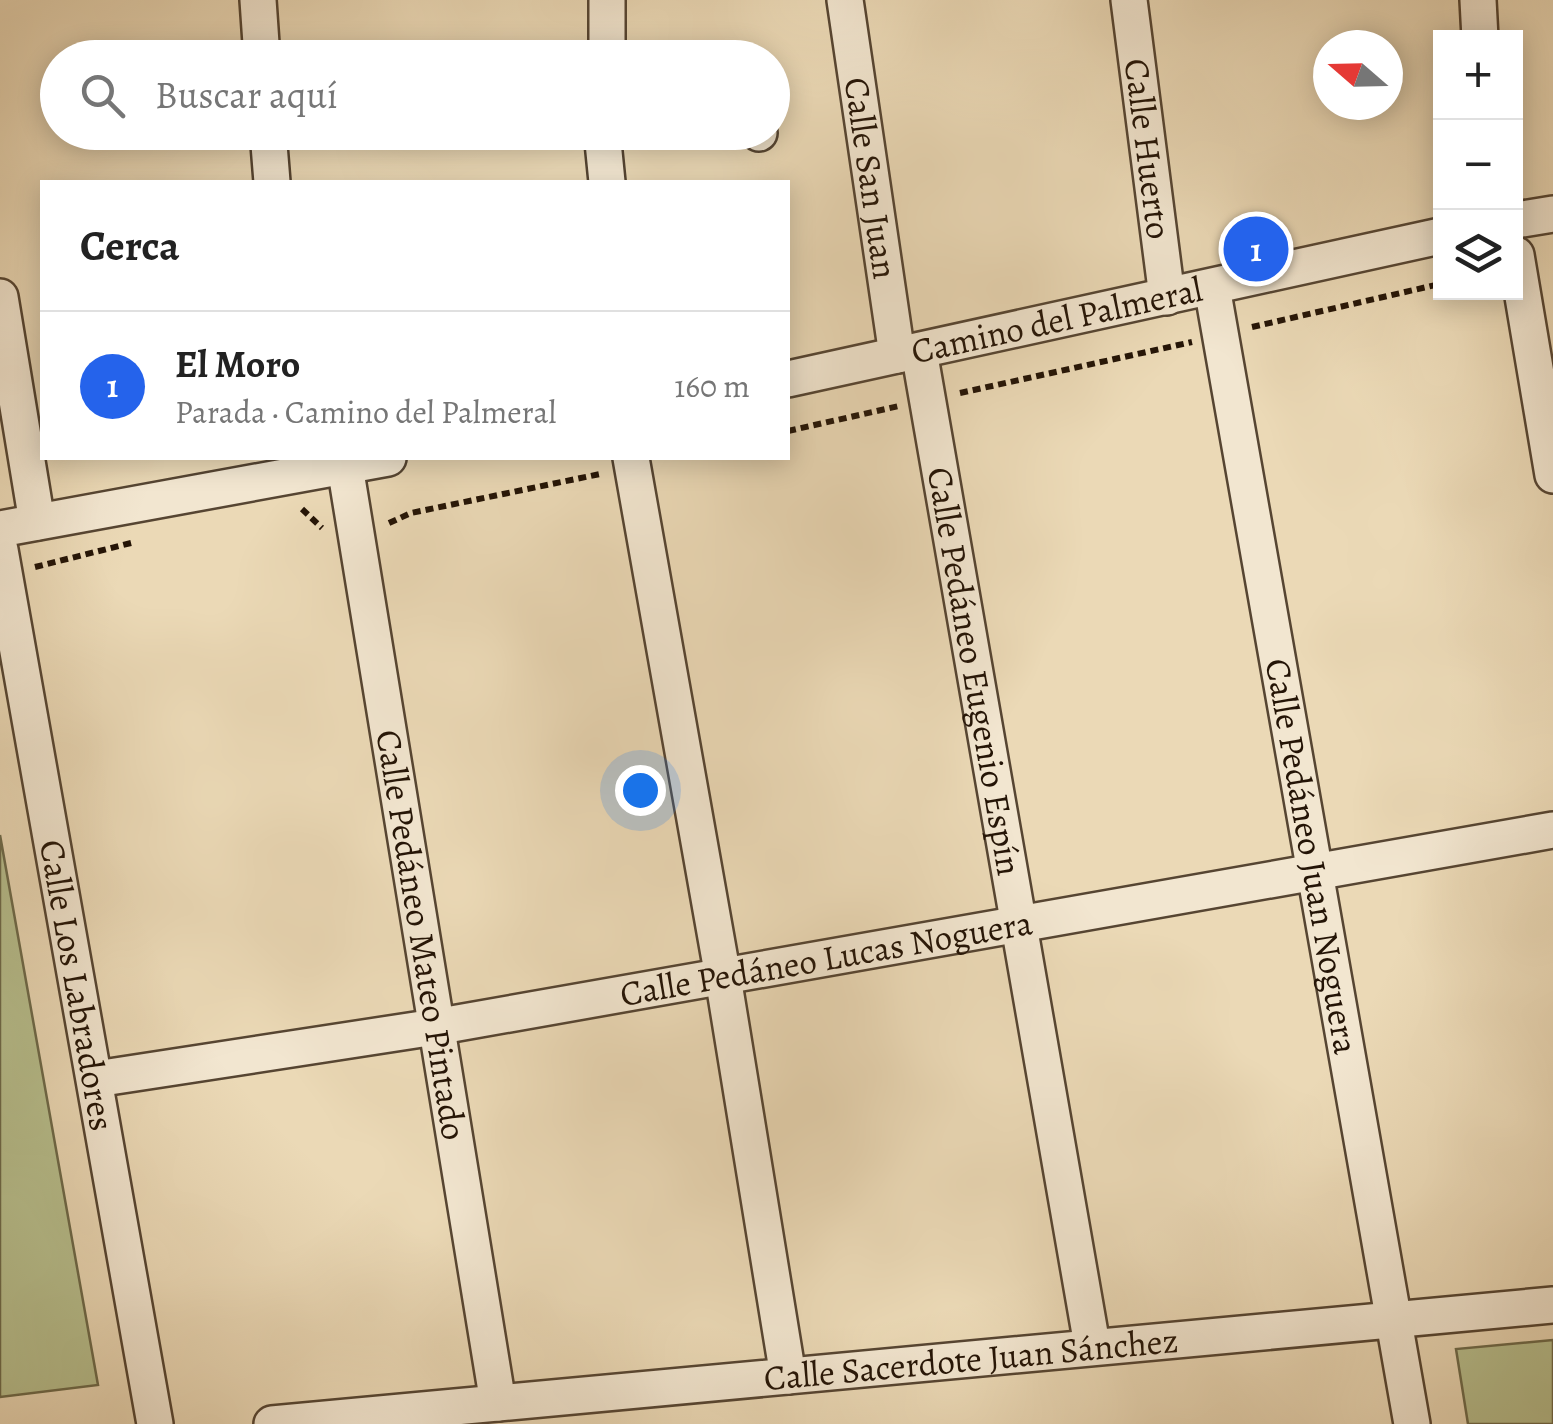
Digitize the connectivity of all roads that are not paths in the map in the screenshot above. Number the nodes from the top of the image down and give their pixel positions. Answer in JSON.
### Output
{"nodes":[{"id":1,"x":258,"y":0,"type":"edge"},
{"id":2,"x":608,"y":0,"type":"edge"},
{"id":3,"x":845,"y":0,"type":"edge"},
{"id":4,"x":1129,"y":0,"type":"edge"},
{"id":5,"x":1478,"y":0,"type":"edge"},
{"id":6,"x":1480,"y":30,"type":"edge"},
{"id":7,"x":261,"y":40,"type":"edge"},
{"id":8,"x":607,"y":40,"type":"edge"},
{"id":9,"x":269,"y":150,"type":"edge"},
{"id":10,"x":604,"y":150,"type":"edge"},
{"id":11,"x":272,"y":180,"type":"edge"},
{"id":12,"x":608,"y":180,"type":"edge"},
{"id":13,"x":1553,"y":214,"type":"edge"},
{"id":14,"x":1523,"y":219,"type":"edge"},
{"id":15,"x":1433,"y":238,"type":"edge"},
{"id":16,"x":1212,"y":288,"type":"junction"},
{"id":17,"x":1167,"y":297,"type":"junction"},
{"id":18,"x":1523,"y":297,"type":"edge"},
{"id":19,"x":0,"y":298,"type":"edge"},
{"id":20,"x":908,"y":353,"type":"junction"},
{"id":21,"x":790,"y":379,"type":"edge"},
{"id":22,"x":377,"y":460,"type":"edge"},
{"id":23,"x":631,"y":460,"type":"edge"},
{"id":24,"x":294,"y":466,"type":"edge"},
{"id":25,"x":345,"y":466,"type":"junction"},
{"id":26,"x":1553,"y":475,"type":"edge"},
{"id":27,"x":37,"y":522,"type":"junction"},
{"id":28,"x":0,"y":529,"type":"edge"},
{"id":29,"x":0,"y":550,"type":"edge"},
{"id":30,"x":1553,"y":830,"type":"edge"},
{"id":31,"x":1317,"y":871,"type":"junction"},
{"id":32,"x":1021,"y":927,"type":"junction"},
{"id":33,"x":724,"y":976,"type":"junction"},
{"id":34,"x":435,"y":1027,"type":"junction"},
{"id":35,"x":96,"y":1079,"type":"junction"},
{"id":36,"x":1553,"y":1305,"type":"edge"},
{"id":37,"x":1392,"y":1319,"type":"junction"},
{"id":38,"x":1092,"y":1345,"type":"junction"},
{"id":39,"x":788,"y":1376,"type":"junction"},
{"id":40,"x":498,"y":1403,"type":"junction"},
{"id":41,"x":155,"y":1424,"type":"edge"},
{"id":42,"x":272,"y":1424,"type":"edge"},
{"id":43,"x":1412,"y":1424,"type":"edge"}],
"edges":[{"from":1,"to":7,"type":"street"},
{"from":2,"to":8,"type":"street"},
{"from":3,"to":20,"type":"street","name":"Calle San Juan"},
{"from":4,"to":17,"type":"street","name":"Calle Huerto"},
{"from":5,"to":6,"type":"street"},
{"from":9,"to":11,"type":"street"},
{"from":10,"to":12,"type":"street"},
{"from":13,"to":14,"type":"street"},
{"from":15,"to":16,"type":"street","name":"Camino del Palmeral"},
{"from":16,"to":17,"type":"street","name":"Camino del Palmeral"},
{"from":16,"to":31,"type":"street","name":"Calle Pedáneo Juan Noguera"},
{"from":17,"to":20,"type":"street","name":"Camino del Palmeral"},
{"from":18,"to":26,"type":"street"},
{"from":19,"to":27,"type":"street"},
{"from":20,"to":21,"type":"street","name":"Camino del Palmeral"},
{"from":20,"to":32,"type":"street","name":"Calle Pedáneo Eugenio Espín"},
{"from":22,"to":25,"type":"street"},
{"from":23,"to":33,"type":"street"},
{"from":24,"to":25,"type":"street"},
{"from":24,"to":27,"type":"street"},
{"from":25,"to":34,"type":"street","name":"Calle Pedáneo Mateo Pintado"},
{"from":27,"to":28,"type":"street"},
{"from":29,"to":35,"type":"street","name":"Calle Los Labradores"},
{"from":30,"to":31,"type":"street","name":"Calle Pedáneo Lucas Noguera"},
{"from":31,"to":32,"type":"street","name":"Calle Pedáneo Lucas Noguera"},
{"from":31,"to":37,"type":"street","name":"Calle Pedáneo Juan Noguera"},
{"from":32,"to":33,"type":"street","name":"Calle Pedáneo Lucas Noguera"},
{"from":32,"to":38,"type":"street","name":"Calle Pedáneo Eugenio Espín"},
{"from":33,"to":34,"type":"street","name":"Calle Pedáneo Lucas Noguera"},
{"from":33,"to":39,"type":"street"},
{"from":34,"to":35,"type":"street","name":"Calle Pedáneo Lucas Noguera"},
{"from":34,"to":40,"type":"street","name":"Calle Pedáneo Mateo Pintado"},
{"from":35,"to":41,"type":"street","name":"Calle Los Labradores"},
{"from":36,"to":37,"type":"street","name":"Calle Sacerdote Juan Sánchez"},
{"from":37,"to":38,"type":"street","name":"Calle Sacerdote Juan Sánchez"},
{"from":37,"to":43,"type":"street","name":"Calle Pedáneo Juan Noguera"},
{"from":38,"to":39,"type":"street","name":"Calle Sacerdote Juan Sánchez"},
{"from":39,"to":40,"type":"street","name":"Calle Sacerdote Juan Sánchez"},
{"from":40,"to":42,"type":"street","name":"Calle Sacerdote Juan Sánchez"}]}
